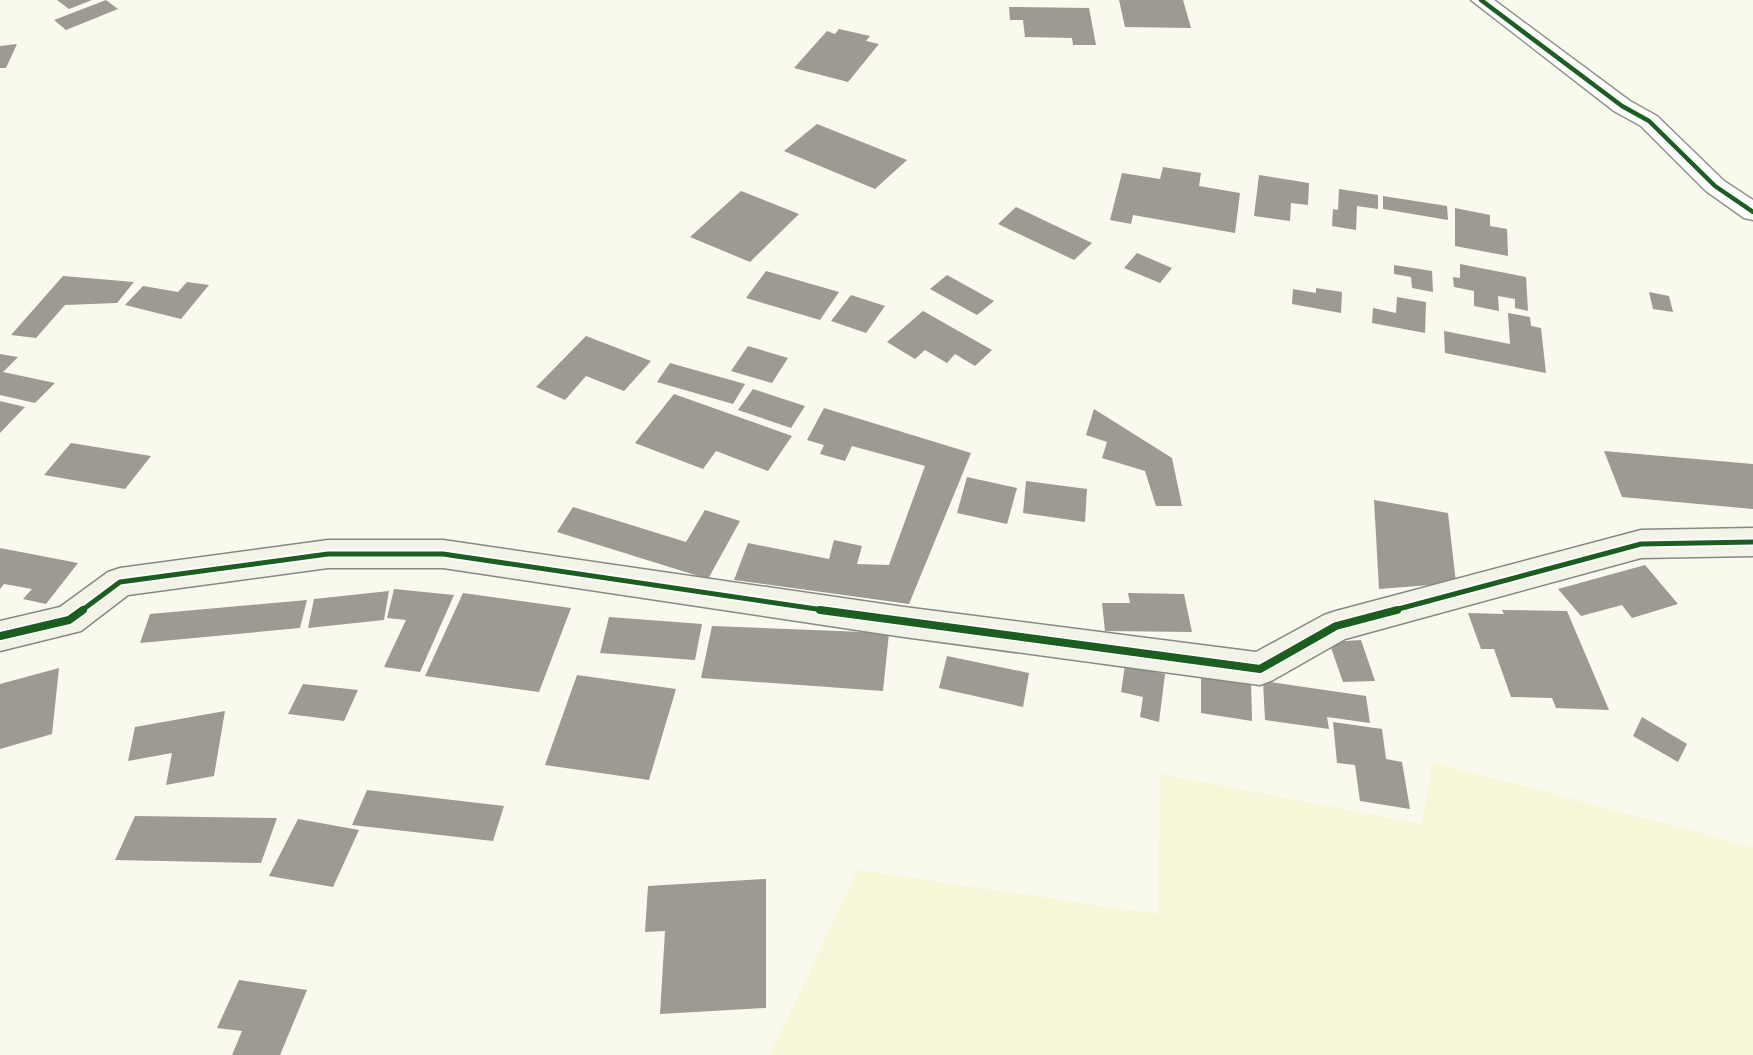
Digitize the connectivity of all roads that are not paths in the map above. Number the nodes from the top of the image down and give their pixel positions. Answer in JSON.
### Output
{"nodes":[{"id":1,"x":1481,"y":0,"type":"edge"},
{"id":2,"x":1753,"y":212,"type":"edge"},
{"id":3,"x":1753,"y":542,"type":"edge"},
{"id":4,"x":0,"y":636,"type":"edge"}],
"edges":[{"from":1,"to":2,"type":"street"},
{"from":3,"to":4,"type":"street"}]}
